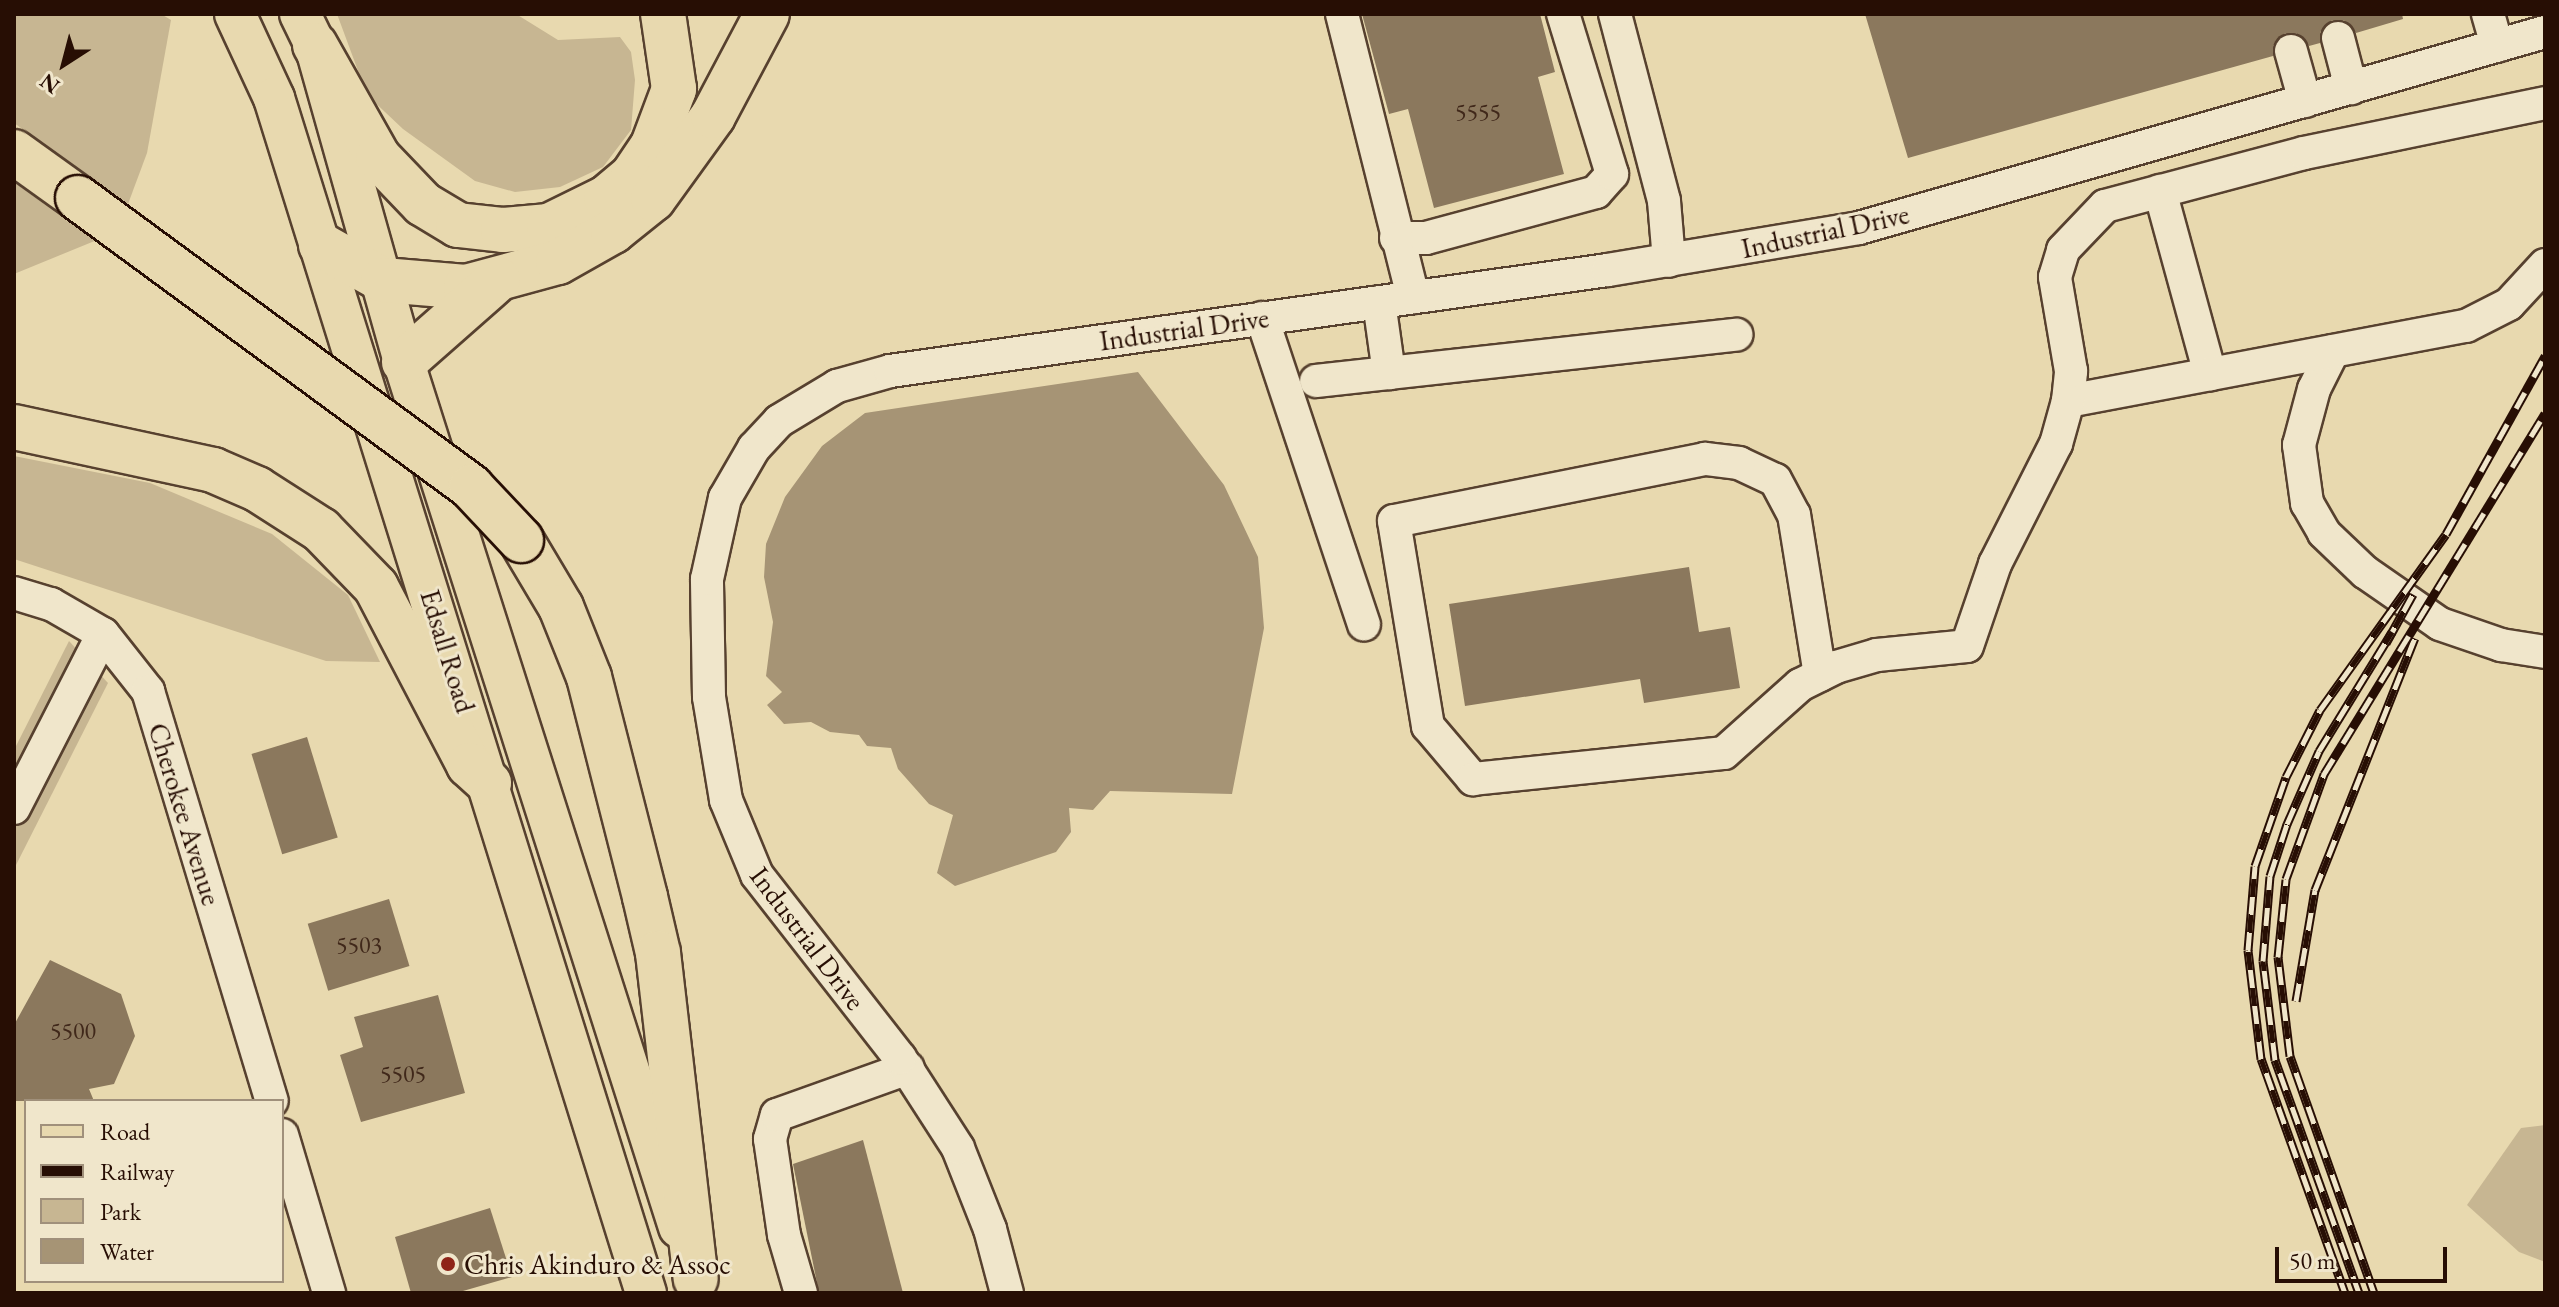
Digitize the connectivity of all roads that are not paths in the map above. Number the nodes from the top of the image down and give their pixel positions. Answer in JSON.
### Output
{"nodes":[{"id":1,"x":235,"y":14,"type":"edge"},
{"id":2,"x":663,"y":14,"type":"edge"},
{"id":3,"x":767,"y":14,"type":"edge"},
{"id":4,"x":1342,"y":14,"type":"edge"},
{"id":5,"x":1563,"y":14,"type":"edge"},
{"id":6,"x":1615,"y":14,"type":"edge"},
{"id":7,"x":2488,"y":14,"type":"edge"},
{"id":8,"x":307,"y":30,"type":"edge"},
{"id":9,"x":2545,"y":32,"type":"edge"},
{"id":10,"x":2338,"y":38,"type":"dead end"},
{"id":11,"x":2497,"y":46,"type":"junction"},
{"id":12,"x":2291,"y":51,"type":"dead end"},
{"id":13,"x":1634,"y":87,"type":"junction"},
{"id":14,"x":2351,"y":88,"type":"junction"},
{"id":15,"x":1589,"y":98,"type":"junction"},
{"id":16,"x":2305,"y":101,"type":"junction"},
{"id":17,"x":2545,"y":103,"type":"edge"},
{"id":18,"x":14,"y":152,"type":"edge"},
{"id":19,"x":2160,"y":191,"type":"junction"},
{"id":20,"x":1396,"y":238,"type":"junction"},
{"id":21,"x":321,"y":245,"type":"junction"},
{"id":22,"x":1669,"y":261,"type":"junction"},
{"id":23,"x":2545,"y":265,"type":"edge"},
{"id":24,"x":498,"y":279,"type":"junction"},
{"id":25,"x":383,"y":280,"type":"junction"},
{"id":26,"x":1413,"y":297,"type":"junction"},
{"id":27,"x":1379,"y":302,"type":"junction"},
{"id":28,"x":1262,"y":318,"type":"junction"},
{"id":29,"x":1736,"y":335,"type":"dead end"},
{"id":30,"x":2333,"y":351,"type":"junction"},
{"id":31,"x":404,"y":362,"type":"junction"},
{"id":32,"x":1389,"y":373,"type":"junction"},
{"id":33,"x":2210,"y":374,"type":"junction"},
{"id":34,"x":1316,"y":381,"type":"dead end"},
{"id":35,"x":2068,"y":401,"type":"junction"},
{"id":36,"x":14,"y":427,"type":"edge"},
{"id":37,"x":14,"y":593,"type":"edge"},
{"id":38,"x":1364,"y":624,"type":"dead end"},
{"id":39,"x":103,"y":634,"type":"junction"},
{"id":40,"x":2545,"y":652,"type":"edge"},
{"id":41,"x":1820,"y":675,"type":"junction"},
{"id":42,"x":489,"y":783,"type":"junction"},
{"id":43,"x":14,"y":808,"type":"edge"},
{"id":44,"x":908,"y":1068,"type":"junction"},
{"id":45,"x":271,"y":1099,"type":"edge"},
{"id":46,"x":284,"y":1142,"type":"edge"},
{"id":47,"x":698,"y":1286,"type":"edge"},
{"id":48,"x":329,"y":1293,"type":"edge"},
{"id":49,"x":646,"y":1293,"type":"edge"},
{"id":50,"x":801,"y":1293,"type":"edge"},
{"id":51,"x":1007,"y":1293,"type":"edge"}],
"edges":[{"from":1,"to":21,"type":"main road","name":"Edsall Road"},
{"from":2,"to":8,"type":"highway"},
{"from":3,"to":24,"type":"highway"},
{"from":4,"to":20,"type":"street"},
{"from":5,"to":15,"type":"street"},
{"from":6,"to":13,"type":"street"},
{"from":7,"to":11,"type":"street"},
{"from":8,"to":25,"type":"main road","name":"Edsall Road"},
{"from":9,"to":11,"type":"street","name":"Industrial Drive"},
{"from":10,"to":14,"type":"street"},
{"from":11,"to":14,"type":"street","name":"Industrial Drive"},
{"from":12,"to":16,"type":"street"},
{"from":13,"to":15,"type":"street"},
{"from":13,"to":22,"type":"street"},
{"from":14,"to":16,"type":"street","name":"Industrial Drive"},
{"from":15,"to":20,"type":"street"},
{"from":16,"to":22,"type":"street","name":"Industrial Drive"},
{"from":17,"to":19,"type":"street"},
{"from":18,"to":47,"type":"highway","bridge":true},
{"from":19,"to":33,"type":"street"},
{"from":19,"to":35,"type":"street"},
{"from":20,"to":26,"type":"street"},
{"from":21,"to":25,"type":"highway"},
{"from":21,"to":42,"type":"main road","name":"Edsall Road"},
{"from":22,"to":26,"type":"street","name":"Industrial Drive"},
{"from":23,"to":30,"type":"street"},
{"from":24,"to":25,"type":"highway"},
{"from":24,"to":31,"type":"highway"},
{"from":25,"to":31,"type":"main road","name":"Edsall Road"},
{"from":26,"to":27,"type":"street","name":"Industrial Drive"},
{"from":27,"to":28,"type":"street","name":"Industrial Drive"},
{"from":27,"to":32,"type":"street"},
{"from":28,"to":38,"type":"street"},
{"from":28,"to":44,"type":"street","name":"Industrial Drive"},
{"from":29,"to":32,"type":"street"},
{"from":30,"to":33,"type":"street"},
{"from":30,"to":40,"type":"street"},
{"from":31,"to":47,"type":"main road","name":"Edsall Road"},
{"from":32,"to":34,"type":"street"},
{"from":33,"to":35,"type":"street"},
{"from":35,"to":41,"type":"street"},
{"from":36,"to":42,"type":"highway"},
{"from":37,"to":39,"type":"street","name":"Cherokee Avenue"},
{"from":39,"to":43,"type":"street"},
{"from":39,"to":45,"type":"street","name":"Cherokee Avenue"},
{"from":41,"to":41,"type":"street"},
{"from":42,"to":49,"type":"main road","name":"Edsall Road"},
{"from":44,"to":50,"type":"street"},
{"from":44,"to":51,"type":"street","name":"Industrial Drive"},
{"from":46,"to":48,"type":"street"}]}
